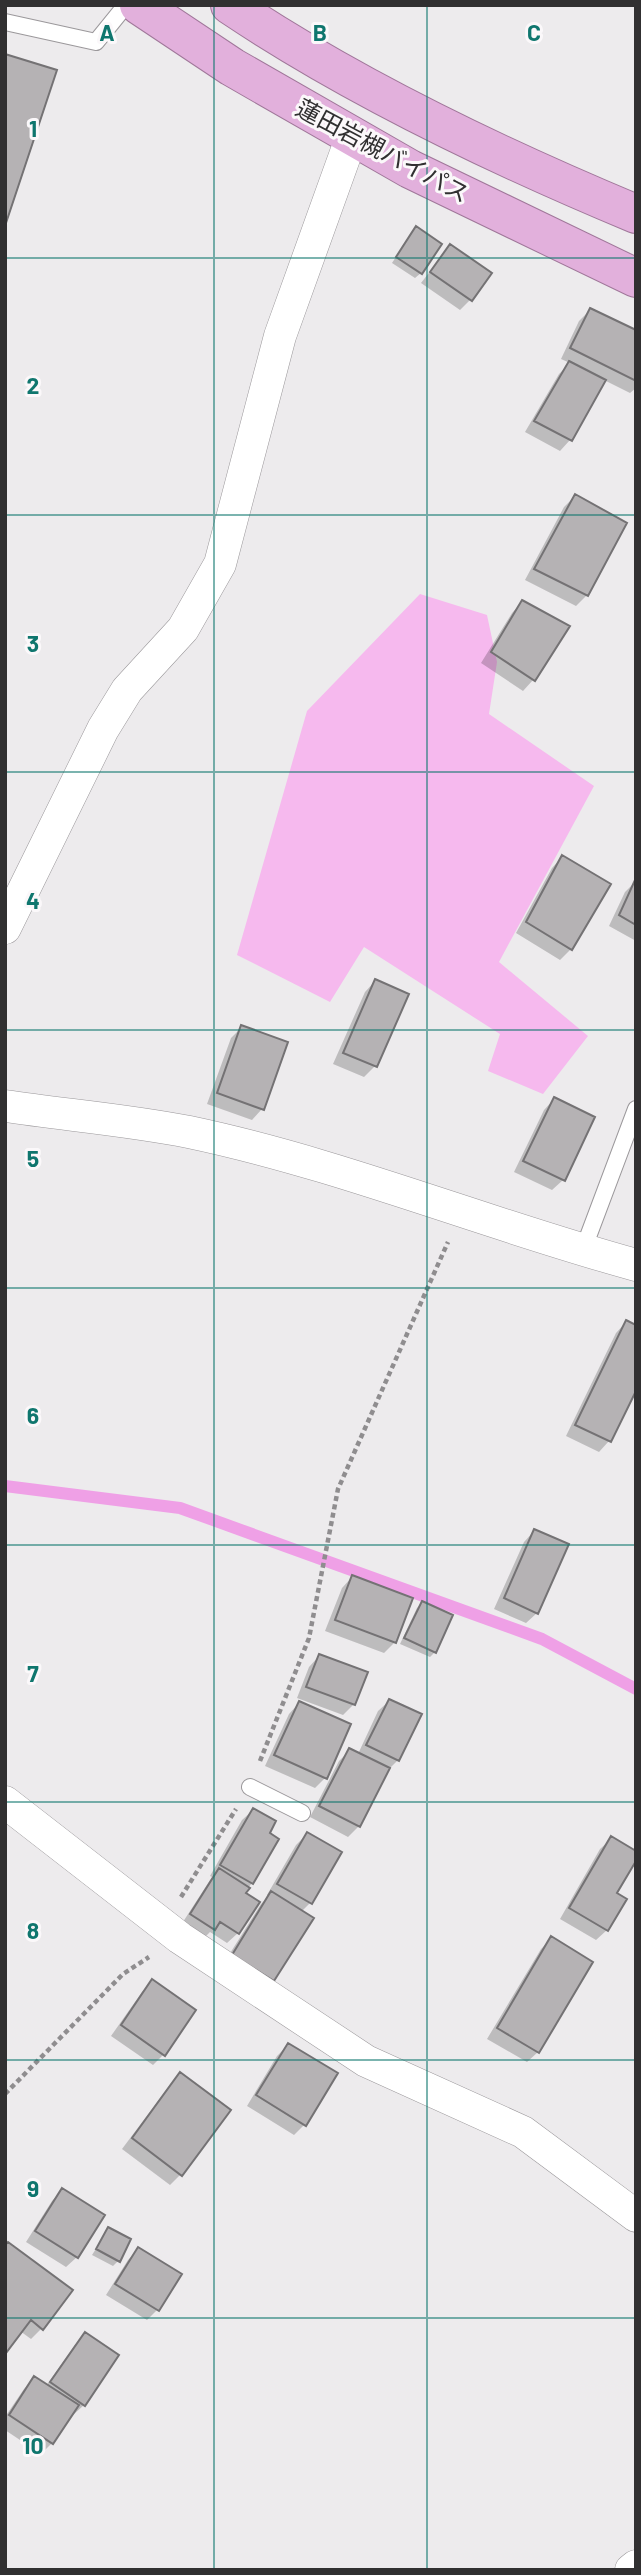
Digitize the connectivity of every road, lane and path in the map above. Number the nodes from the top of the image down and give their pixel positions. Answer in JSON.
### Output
{"nodes":[{"id":1,"x":125,"y":5,"type":"edge"},
{"id":2,"x":139,"y":5,"type":"edge"},
{"id":3,"x":230,"y":5,"type":"edge"},
{"id":4,"x":5,"y":22,"type":"edge"},
{"id":5,"x":352,"y":136,"type":"junction"},
{"id":6,"x":636,"y":214,"type":"edge"},
{"id":7,"x":636,"y":278,"type":"edge"},
{"id":8,"x":6,"y":922,"type":"edge"},
{"id":9,"x":5,"y":1106,"type":"edge"},
{"id":10,"x":636,"y":1109,"type":"edge"},
{"id":11,"x":461,"y":1212,"type":"junction"},
{"id":12,"x":583,"y":1250,"type":"junction"},
{"id":13,"x":636,"y":1265,"type":"edge"},
{"id":14,"x":250,"y":1787,"type":"junction"},
{"id":15,"x":5,"y":1802,"type":"edge"},
{"id":16,"x":303,"y":1813,"type":"dead end"},
{"id":17,"x":171,"y":1932,"type":"junction"},
{"id":18,"x":5,"y":2094,"type":"edge"},
{"id":19,"x":636,"y":2216,"type":"edge"},
{"id":20,"x":636,"y":2566,"type":"edge"},
{"id":21,"x":631,"y":2570,"type":"edge"}],
"edges":[{"from":1,"to":4,"type":"lane"},
{"from":2,"to":5,"type":"highway","name":"蓮田岩槻バイパス"},
{"from":3,"to":6,"type":"highway","name":"蓮田岩槻バイパス"},
{"from":5,"to":7,"type":"highway","name":"蓮田岩槻バイパス"},
{"from":5,"to":8,"type":"street"},
{"from":9,"to":11,"type":"street"},
{"from":10,"to":12,"type":"lane"},
{"from":11,"to":12,"type":"street"},
{"from":11,"to":14,"type":"path"},
{"from":12,"to":13,"type":"street"},
{"from":14,"to":16,"type":"lane"},
{"from":14,"to":17,"type":"path"},
{"from":15,"to":17,"type":"street"},
{"from":17,"to":18,"type":"path"},
{"from":17,"to":19,"type":"street"},
{"from":20,"to":21,"type":"street"}]}
